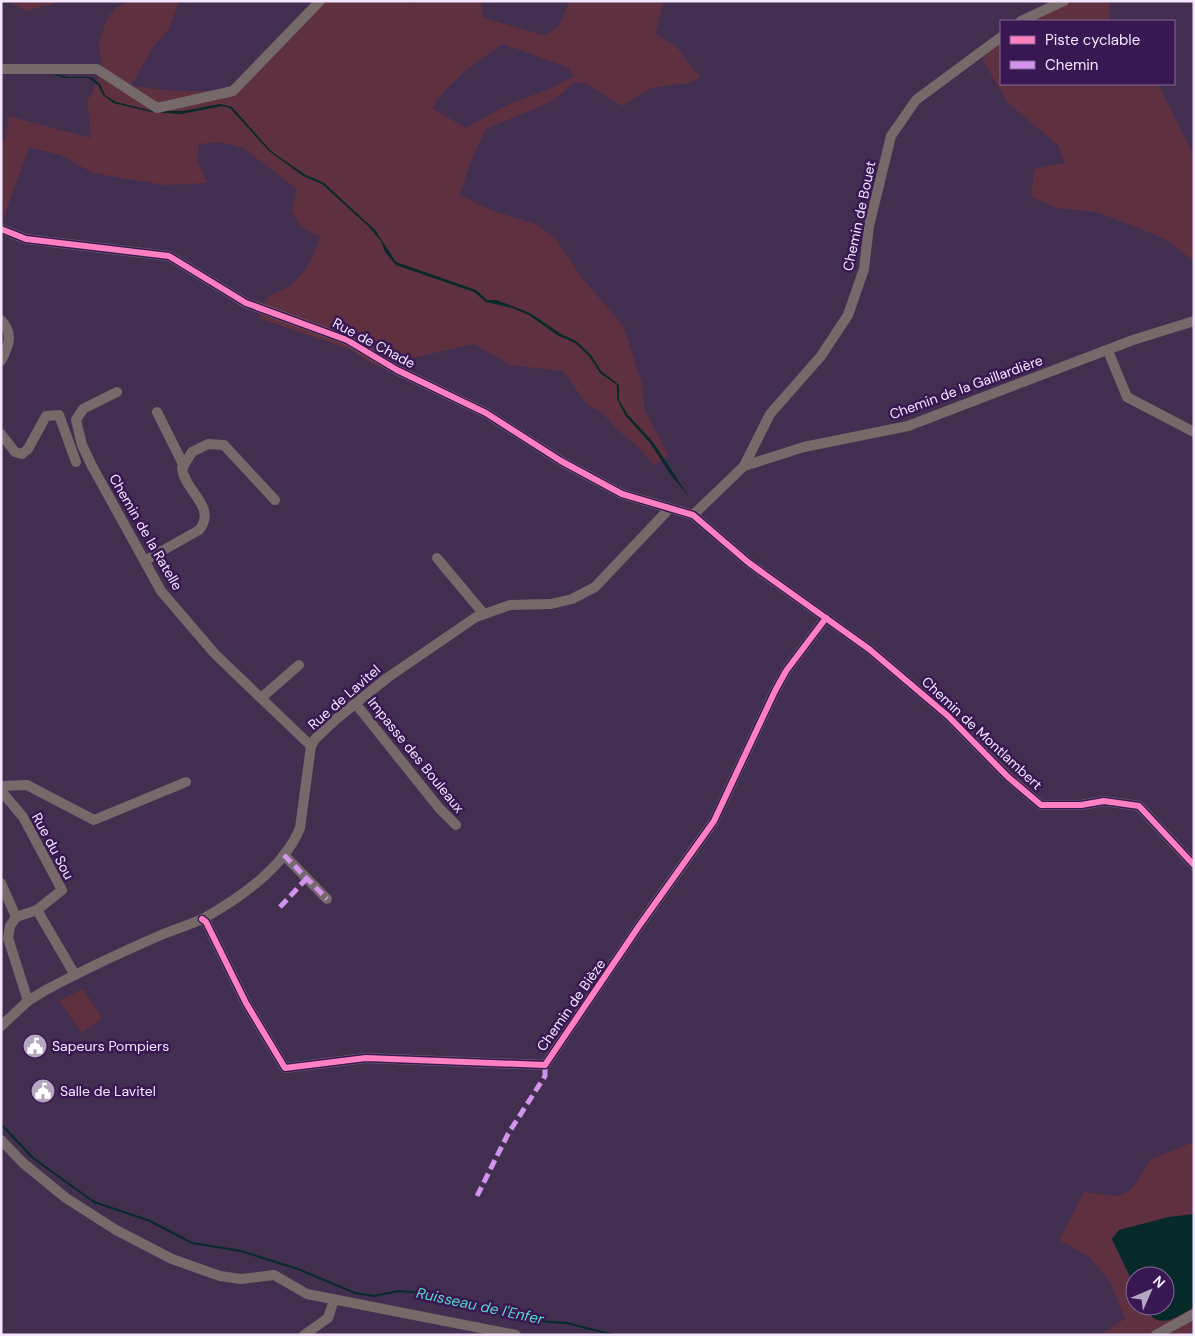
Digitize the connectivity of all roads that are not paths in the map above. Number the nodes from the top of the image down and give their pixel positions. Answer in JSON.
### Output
{"nodes":[{"id":1,"x":320,"y":1,"type":"edge"},
{"id":2,"x":1064,"y":1,"type":"edge"},
{"id":3,"x":1023,"y":20,"type":"edge"},
{"id":4,"x":1000,"y":38,"type":"edge"},
{"id":5,"x":1,"y":69,"type":"edge"},
{"id":6,"x":1,"y":229,"type":"edge"},
{"id":7,"x":1,"y":320,"type":"edge"},
{"id":8,"x":1194,"y":321,"type":"edge"},
{"id":9,"x":1108,"y":351,"type":"junction"},
{"id":10,"x":1,"y":361,"type":"edge"},
{"id":11,"x":117,"y":392,"type":"dead end"},
{"id":12,"x":156,"y":412,"type":"dead end"},
{"id":13,"x":1194,"y":432,"type":"edge"},
{"id":14,"x":1,"y":434,"type":"edge"},
{"id":15,"x":76,"y":462,"type":"dead end"},
{"id":16,"x":184,"y":466,"type":"junction"},
{"id":17,"x":744,"y":466,"type":"junction"},
{"id":18,"x":275,"y":500,"type":"dead end"},
{"id":19,"x":669,"y":509,"type":"junction"},
{"id":20,"x":693,"y":515,"type":"junction"},
{"id":21,"x":437,"y":558,"type":"dead end"},
{"id":22,"x":146,"y":560,"type":"junction"},
{"id":23,"x":483,"y":614,"type":"junction"},
{"id":24,"x":826,"y":618,"type":"junction"},
{"id":25,"x":299,"y":665,"type":"dead end"},
{"id":26,"x":261,"y":698,"type":"junction"},
{"id":27,"x":355,"y":703,"type":"junction"},
{"id":28,"x":311,"y":746,"type":"junction"},
{"id":29,"x":186,"y":782,"type":"dead end"},
{"id":30,"x":1,"y":786,"type":"edge"},
{"id":31,"x":1,"y":791,"type":"edge"},
{"id":32,"x":456,"y":824,"type":"dead end"},
{"id":33,"x":284,"y":855,"type":"junction"},
{"id":34,"x":1194,"y":865,"type":"edge"},
{"id":35,"x":1,"y":883,"type":"edge"},
{"id":36,"x":327,"y":899,"type":"dead end"},
{"id":37,"x":37,"y":910,"type":"junction"},
{"id":38,"x":16,"y":917,"type":"junction"},
{"id":39,"x":202,"y":919,"type":"junction"},
{"id":40,"x":75,"y":975,"type":"junction"},
{"id":41,"x":28,"y":1001,"type":"junction"},
{"id":42,"x":1,"y":1026,"type":"edge"},
{"id":43,"x":1,"y":1140,"type":"edge"},
{"id":44,"x":334,"y":1300,"type":"junction"},
{"id":45,"x":1194,"y":1314,"type":"edge"},
{"id":46,"x":304,"y":1335,"type":"edge"},
{"id":47,"x":516,"y":1335,"type":"edge"},
{"id":48,"x":1156,"y":1335,"type":"edge"}],
"edges":[{"from":1,"to":5,"type":"street"},
{"from":2,"to":3,"type":"street"},
{"from":4,"to":17,"type":"street","name":"Chemin de Bouet"},
{"from":6,"to":19,"type":"street","name":"Rue de Chade"},
{"from":7,"to":10,"type":"street"},
{"from":8,"to":9,"type":"street","name":"Chemin de la Gaillardière"},
{"from":9,"to":13,"type":"street"},
{"from":9,"to":17,"type":"street","name":"Chemin de la Gaillardière"},
{"from":11,"to":22,"type":"street","name":"Chemin de la Ratelle"},
{"from":12,"to":16,"type":"street"},
{"from":14,"to":15,"type":"street"},
{"from":16,"to":18,"type":"street"},
{"from":16,"to":22,"type":"street"},
{"from":17,"to":20,"type":"street","name":"Chemin de Bouet"},
{"from":19,"to":20,"type":"street","name":"Rue de Chade"},
{"from":19,"to":23,"type":"street","name":"Rue de Lavitel"},
{"from":20,"to":24,"type":"street","name":"Chemin de Montlambert"},
{"from":21,"to":23,"type":"street"},
{"from":22,"to":26,"type":"street","name":"Chemin de la Ratelle"},
{"from":23,"to":27,"type":"street","name":"Rue de Lavitel"},
{"from":24,"to":34,"type":"street","name":"Chemin de Montlambert"},
{"from":24,"to":39,"type":"street","name":"Chemin de Bièze"},
{"from":25,"to":26,"type":"street"},
{"from":26,"to":28,"type":"street","name":"Chemin de la Ratelle"},
{"from":27,"to":28,"type":"street","name":"Rue de Lavitel"},
{"from":27,"to":32,"type":"street","name":"Impasse des Bouleaux"},
{"from":28,"to":33,"type":"street","name":"Rue de Lavitel"},
{"from":29,"to":30,"type":"street"},
{"from":31,"to":37,"type":"street","name":"Rue du Sou"},
{"from":33,"to":36,"type":"street"},
{"from":33,"to":39,"type":"street","name":"Rue de Lavitel"},
{"from":35,"to":38,"type":"street"},
{"from":37,"to":38,"type":"street","name":"Rue du Sou"},
{"from":37,"to":40,"type":"street"},
{"from":38,"to":41,"type":"street"},
{"from":39,"to":40,"type":"street","name":"Rue de Lavitel"},
{"from":40,"to":41,"type":"street","name":"Rue de Lavitel"},
{"from":41,"to":42,"type":"street","name":"Rue de Lavitel"},
{"from":43,"to":44,"type":"street"},
{"from":44,"to":46,"type":"street"},
{"from":44,"to":47,"type":"street"},
{"from":45,"to":48,"type":"street"}]}
